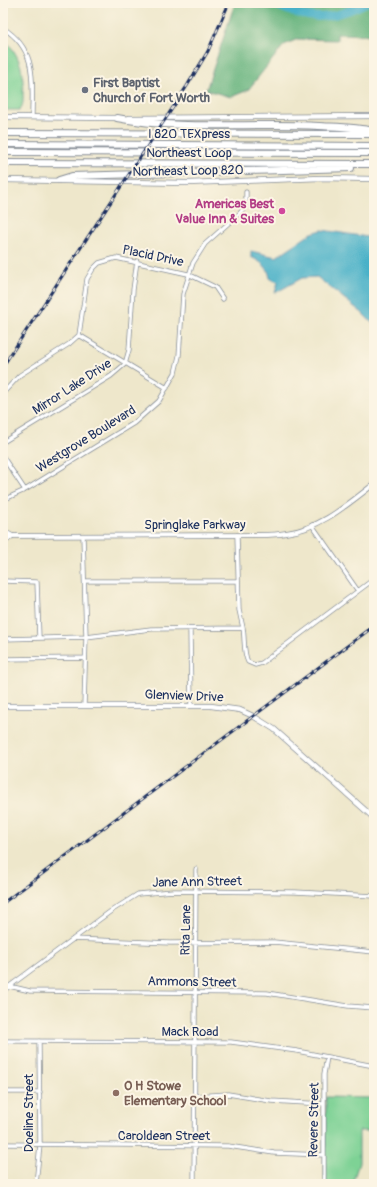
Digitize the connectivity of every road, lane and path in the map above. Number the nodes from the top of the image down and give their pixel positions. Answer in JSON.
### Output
{"nodes":[{"id":1,"x":3,"y":28,"type":"edge"},
{"id":2,"x":374,"y":116,"type":"edge"},
{"id":3,"x":3,"y":117,"type":"edge"},
{"id":4,"x":32,"y":117,"type":"junction"},
{"id":5,"x":117,"y":118,"type":"junction"},
{"id":6,"x":374,"y":131,"type":"edge"},
{"id":7,"x":3,"y":133,"type":"edge"},
{"id":8,"x":374,"y":134,"type":"edge"},
{"id":9,"x":3,"y":144,"type":"edge"},
{"id":10,"x":374,"y":146,"type":"edge"},
{"id":11,"x":3,"y":152,"type":"edge"},
{"id":12,"x":374,"y":153,"type":"edge"},
{"id":13,"x":3,"y":163,"type":"edge"},
{"id":14,"x":371,"y":164,"type":"edge"},
{"id":15,"x":374,"y":179,"type":"edge"},
{"id":16,"x":3,"y":180,"type":"edge"},
{"id":17,"x":59,"y":180,"type":"junction"},
{"id":18,"x":246,"y":192,"type":"dead end"},
{"id":19,"x":137,"y":261,"type":"junction"},
{"id":20,"x":188,"y":274,"type":"junction"},
{"id":21,"x":223,"y":299,"type":"dead end"},
{"id":22,"x":79,"y":335,"type":"junction"},
{"id":23,"x":125,"y":364,"type":"junction"},
{"id":24,"x":167,"y":388,"type":"junction"},
{"id":25,"x":3,"y":393,"type":"edge"},
{"id":26,"x":3,"y":442,"type":"edge"},
{"id":27,"x":3,"y":458,"type":"edge"},
{"id":28,"x":374,"y":484,"type":"edge"},
{"id":29,"x":25,"y":490,"type":"junction"},
{"id":30,"x":3,"y":500,"type":"edge"},
{"id":31,"x":312,"y":525,"type":"junction"},
{"id":32,"x":3,"y":531,"type":"edge"},
{"id":33,"x":237,"y":535,"type":"junction"},
{"id":34,"x":3,"y":536,"type":"edge"},
{"id":35,"x":12,"y":536,"type":"junction"},
{"id":36,"x":83,"y":536,"type":"junction"},
{"id":37,"x":3,"y":543,"type":"edge"},
{"id":38,"x":374,"y":580,"type":"edge"},
{"id":39,"x":85,"y":581,"type":"junction"},
{"id":40,"x":237,"y":581,"type":"junction"},
{"id":41,"x":3,"y":582,"type":"edge"},
{"id":42,"x":358,"y":591,"type":"junction"},
{"id":43,"x":243,"y":628,"type":"junction"},
{"id":44,"x":190,"y":629,"type":"junction"},
{"id":45,"x":86,"y":637,"type":"junction"},
{"id":46,"x":39,"y":638,"type":"junction"},
{"id":47,"x":3,"y":639,"type":"edge"},
{"id":48,"x":85,"y":658,"type":"junction"},
{"id":49,"x":3,"y":659,"type":"edge"},
{"id":50,"x":3,"y":706,"type":"edge"},
{"id":51,"x":84,"y":706,"type":"junction"},
{"id":52,"x":191,"y":706,"type":"junction"},
{"id":53,"x":374,"y":818,"type":"edge"},
{"id":54,"x":196,"y":869,"type":"dead end"},
{"id":55,"x":197,"y":891,"type":"junction"},
{"id":56,"x":374,"y":896,"type":"edge"},
{"id":57,"x":73,"y":939,"type":"junction"},
{"id":58,"x":196,"y":943,"type":"junction"},
{"id":59,"x":374,"y":952,"type":"edge"},
{"id":60,"x":9,"y":986,"type":"junction"},
{"id":61,"x":3,"y":991,"type":"edge"},
{"id":62,"x":196,"y":992,"type":"junction"},
{"id":63,"x":374,"y":1008,"type":"edge"},
{"id":64,"x":3,"y":1041,"type":"edge"},
{"id":65,"x":39,"y":1041,"type":"junction"},
{"id":66,"x":195,"y":1042,"type":"junction"},
{"id":67,"x":327,"y":1057,"type":"junction"},
{"id":68,"x":374,"y":1066,"type":"edge"},
{"id":69,"x":3,"y":1092,"type":"edge"},
{"id":70,"x":40,"y":1092,"type":"junction"},
{"id":71,"x":194,"y":1096,"type":"junction"},
{"id":72,"x":324,"y":1104,"type":"junction"},
{"id":73,"x":3,"y":1144,"type":"edge"},
{"id":74,"x":40,"y":1145,"type":"junction"},
{"id":75,"x":194,"y":1146,"type":"junction"},
{"id":76,"x":324,"y":1155,"type":"junction"},
{"id":77,"x":36,"y":1184,"type":"edge"},
{"id":78,"x":194,"y":1184,"type":"edge"},
{"id":79,"x":324,"y":1184,"type":"edge"}],
"edges":[{"from":1,"to":4,"type":"street"},
{"from":2,"to":5,"type":"main road"},
{"from":3,"to":4,"type":"main road"},
{"from":4,"to":5,"type":"main road"},
{"from":5,"to":6,"type":"highway"},
{"from":7,"to":8,"type":"highway","name":"Northeast Loop"},
{"from":9,"to":10,"type":"highway","name":"I 820 TEXpress"},
{"from":11,"to":12,"type":"highway","name":"I 820 TEXpress"},
{"from":13,"to":14,"type":"highway","name":"Northeast Loop"},
{"from":14,"to":17,"type":"highway"},
{"from":15,"to":17,"type":"main road","name":"Northeast Loop 820"},
{"from":16,"to":17,"type":"main road","name":"Northeast Loop 820"},
{"from":18,"to":20,"type":"street","name":"Westgrove Boulevard"},
{"from":19,"to":20,"type":"street","name":"Placid Drive"},
{"from":19,"to":22,"type":"street","name":"Placid Drive"},
{"from":19,"to":23,"type":"street","name":"Mirror Lake Drive"},
{"from":20,"to":21,"type":"street","name":"Placid Drive"},
{"from":20,"to":24,"type":"street","name":"Westgrove Boulevard"},
{"from":22,"to":23,"type":"street"},
{"from":22,"to":25,"type":"street"},
{"from":23,"to":24,"type":"street"},
{"from":23,"to":26,"type":"street","name":"Mirror Lake Drive"},
{"from":24,"to":29,"type":"street","name":"Westgrove Boulevard"},
{"from":27,"to":29,"type":"street"},
{"from":28,"to":31,"type":"street","name":"Springlake Parkway"},
{"from":29,"to":30,"type":"street","name":"Westgrove Boulevard"},
{"from":31,"to":33,"type":"street","name":"Springlake Parkway"},
{"from":31,"to":42,"type":"street"},
{"from":32,"to":35,"type":"main road"},
{"from":33,"to":36,"type":"street","name":"Springlake Parkway"},
{"from":33,"to":40,"type":"street"},
{"from":34,"to":35,"type":"street","name":"Springlake Parkway"},
{"from":35,"to":36,"type":"street","name":"Springlake Parkway"},
{"from":35,"to":37,"type":"main road"},
{"from":36,"to":39,"type":"street"},
{"from":38,"to":42,"type":"street"},
{"from":39,"to":40,"type":"street"},
{"from":39,"to":45,"type":"street"},
{"from":40,"to":43,"type":"street"},
{"from":41,"to":46,"type":"street"},
{"from":42,"to":43,"type":"street"},
{"from":43,"to":44,"type":"street"},
{"from":44,"to":45,"type":"street"},
{"from":44,"to":52,"type":"street"},
{"from":45,"to":46,"type":"street"},
{"from":45,"to":48,"type":"street"},
{"from":46,"to":47,"type":"street"},
{"from":48,"to":49,"type":"street"},
{"from":48,"to":51,"type":"street"},
{"from":50,"to":51,"type":"main road","name":"Glenview Drive"},
{"from":51,"to":52,"type":"main road","name":"Glenview Drive"},
{"from":52,"to":53,"type":"main road","name":"Glenview Drive"},
{"from":54,"to":55,"type":"street","name":"Rita Lane"},
{"from":55,"to":56,"type":"street","name":"Jane Ann Street"},
{"from":55,"to":57,"type":"street","name":"Jane Ann Street"},
{"from":55,"to":58,"type":"street","name":"Rita Lane"},
{"from":57,"to":58,"type":"street"},
{"from":57,"to":60,"type":"street","name":"Jane Ann Street"},
{"from":58,"to":59,"type":"street"},
{"from":58,"to":62,"type":"street","name":"Rita Lane"},
{"from":60,"to":61,"type":"street","name":"Jane Ann Street"},
{"from":60,"to":62,"type":"street","name":"Ammons Street"},
{"from":62,"to":63,"type":"street","name":"Ammons Street"},
{"from":62,"to":66,"type":"street","name":"Rita Lane"},
{"from":64,"to":65,"type":"street","name":"Mack Road"},
{"from":65,"to":66,"type":"street","name":"Mack Road"},
{"from":65,"to":70,"type":"street","name":"Doeline Street"},
{"from":66,"to":67,"type":"street","name":"Mack Road"},
{"from":66,"to":71,"type":"street","name":"Rita Lane"},
{"from":67,"to":68,"type":"street","name":"Mack Road"},
{"from":67,"to":72,"type":"street","name":"Revere Street"},
{"from":69,"to":70,"type":"street"},
{"from":70,"to":74,"type":"street","name":"Doeline Street"},
{"from":71,"to":72,"type":"street"},
{"from":71,"to":75,"type":"street","name":"Rita Lane"},
{"from":72,"to":76,"type":"street","name":"Revere Street"},
{"from":73,"to":74,"type":"street","name":"Caroldean Street"},
{"from":74,"to":75,"type":"street","name":"Caroldean Street"},
{"from":74,"to":77,"type":"street","name":"Doeline Street"},
{"from":75,"to":76,"type":"street","name":"Caroldean Street"},
{"from":75,"to":78,"type":"street","name":"Rita Lane"},
{"from":76,"to":79,"type":"street","name":"Revere Street"}]}
